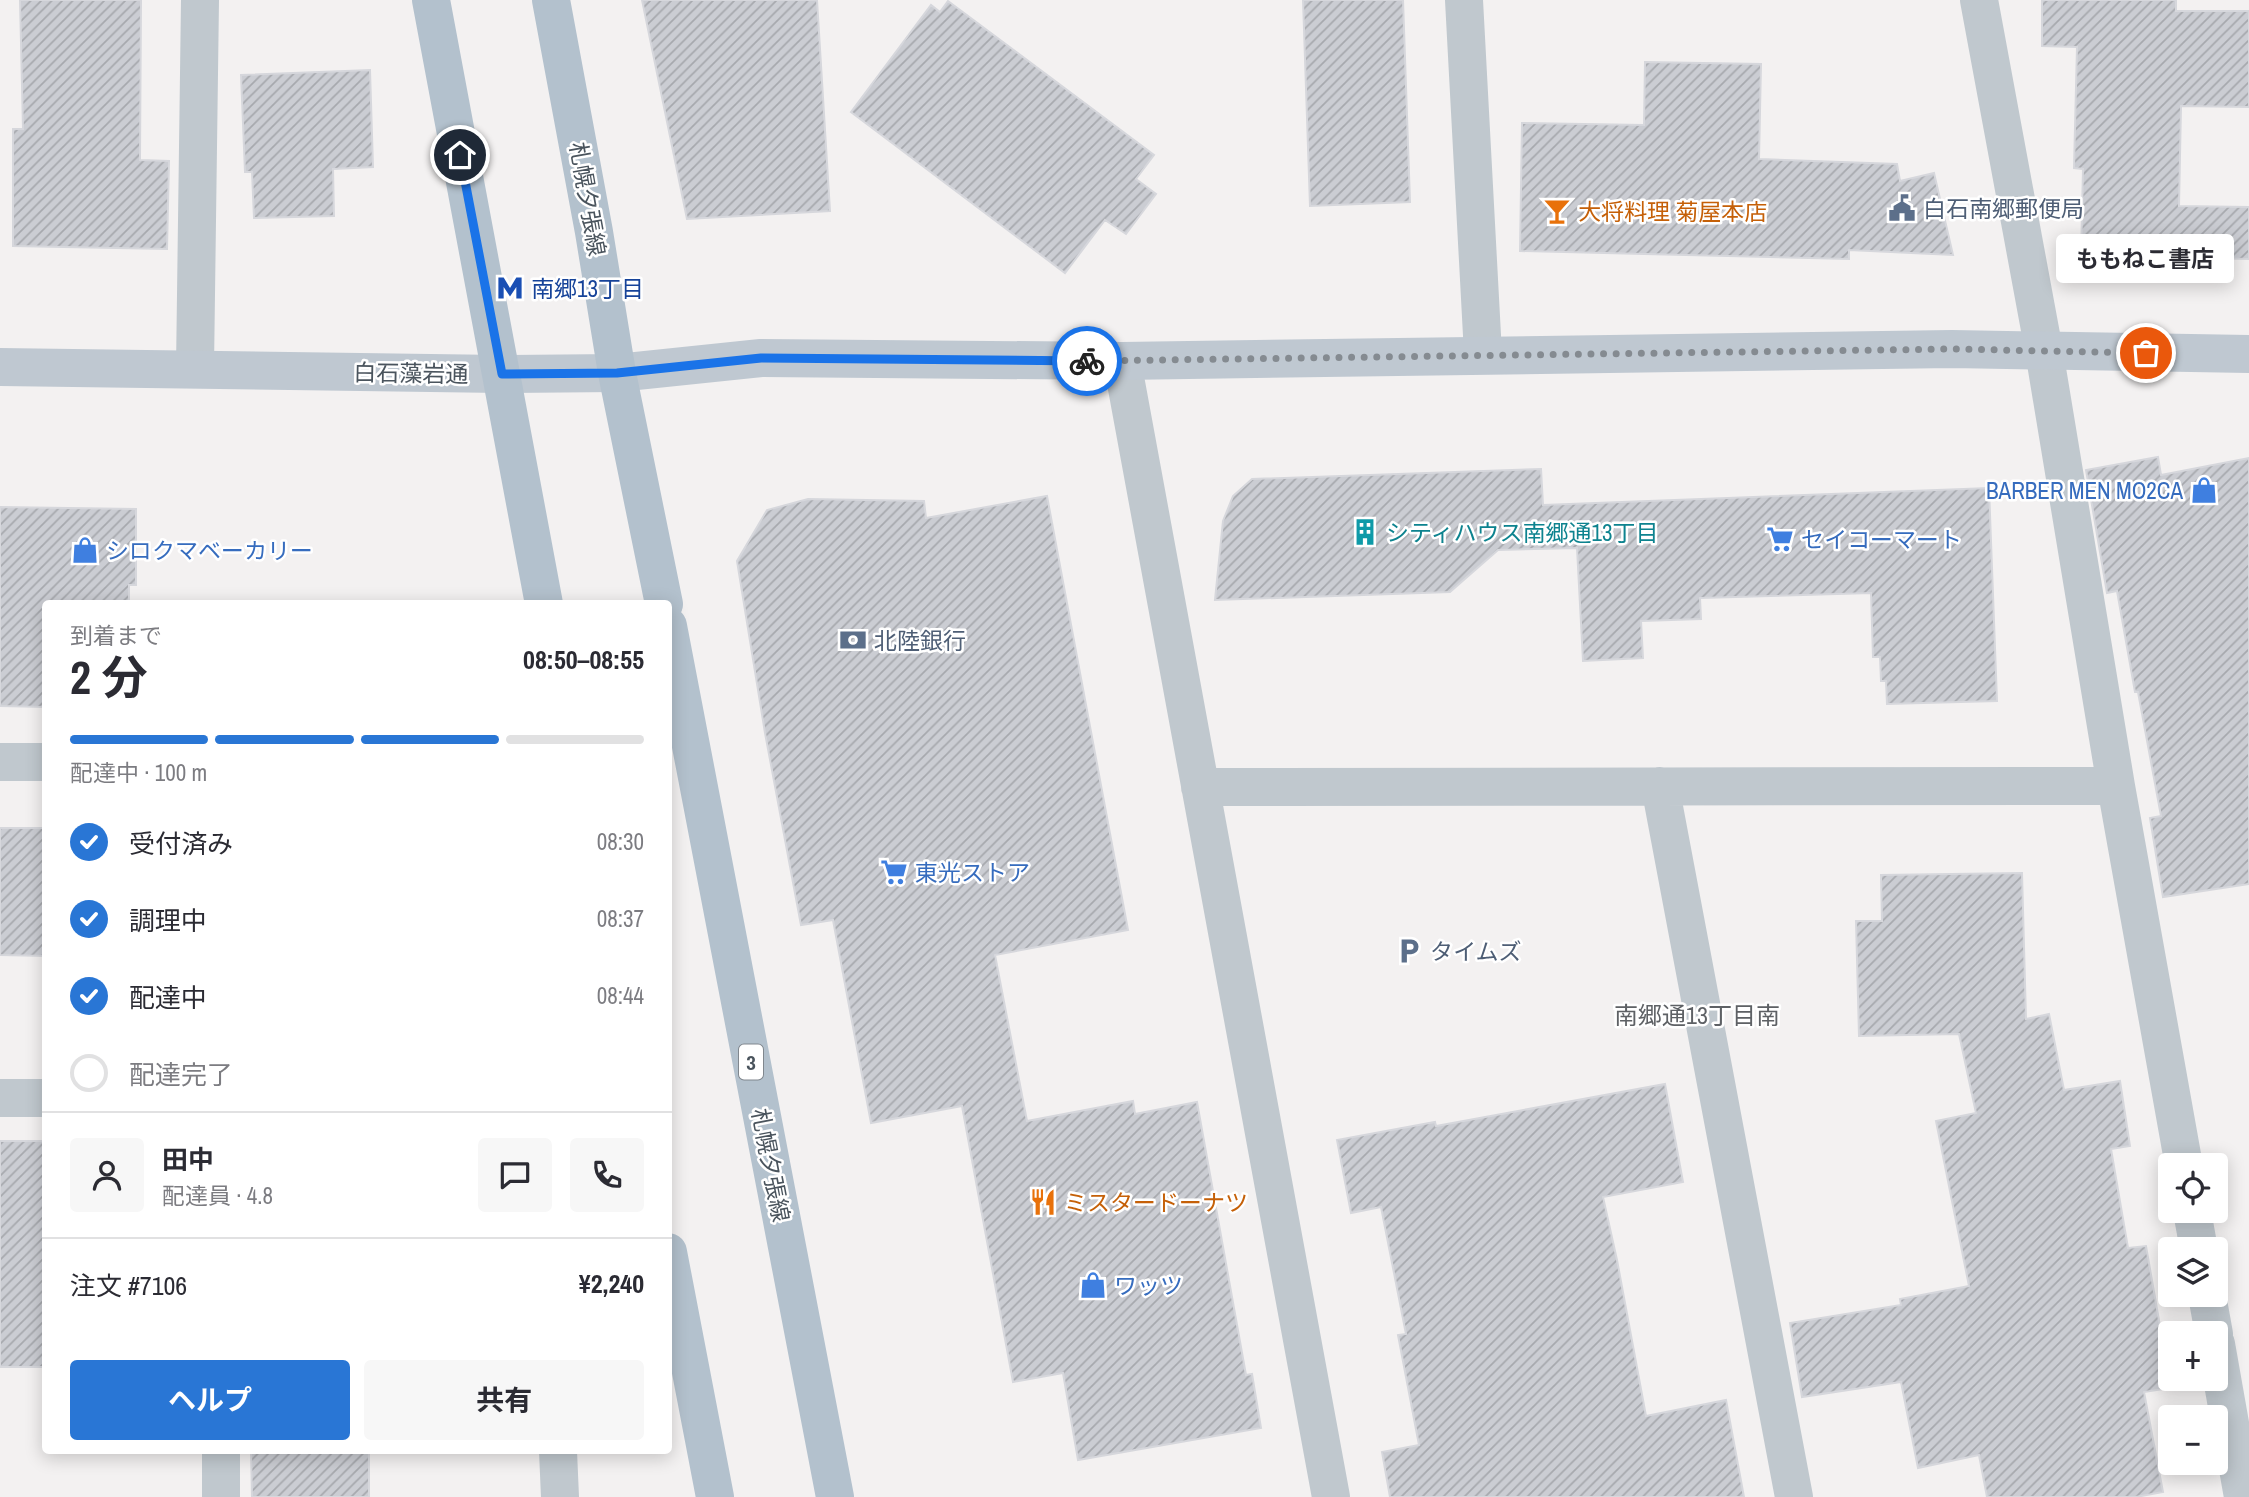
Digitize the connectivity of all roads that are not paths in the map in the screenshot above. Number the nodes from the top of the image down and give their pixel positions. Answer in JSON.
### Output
{"nodes":[{"id":1,"x":200,"y":0,"type":"edge"},
{"id":2,"x":431,"y":0,"type":"edge"},
{"id":3,"x":551,"y":0,"type":"edge"},
{"id":4,"x":1464,"y":0,"type":"edge"},
{"id":5,"x":1979,"y":0,"type":"edge"},
{"id":6,"x":2044,"y":351,"type":"junction"},
{"id":7,"x":1483,"y":354,"type":"junction"},
{"id":8,"x":2249,"y":354,"type":"edge"},
{"id":9,"x":1122,"y":361,"type":"junction"},
{"id":10,"x":0,"y":366,"type":"edge"},
{"id":11,"x":195,"y":368,"type":"junction"},
{"id":12,"x":617,"y":373,"type":"junction"},
{"id":13,"x":502,"y":374,"type":"junction"},
{"id":14,"x":543,"y":600,"type":"edge"},
{"id":15,"x":663,"y":600,"type":"edge"},
{"id":16,"x":672,"y":647,"type":"edge"},
{"id":17,"x":0,"y":762,"type":"edge"},
{"id":18,"x":42,"y":762,"type":"edge"},
{"id":19,"x":1660,"y":786,"type":"junction"},
{"id":20,"x":2116,"y":786,"type":"junction"},
{"id":21,"x":1200,"y":787,"type":"junction"},
{"id":22,"x":0,"y":1098,"type":"edge"},
{"id":23,"x":42,"y":1098,"type":"edge"},
{"id":24,"x":2182,"y":1153,"type":"edge"},
{"id":25,"x":672,"y":1273,"type":"edge"},
{"id":26,"x":2224,"y":1391,"type":"edge"},
{"id":27,"x":221,"y":1454,"type":"edge"},
{"id":28,"x":558,"y":1454,"type":"edge"},
{"id":29,"x":220,"y":1497,"type":"edge"},
{"id":30,"x":559,"y":1497,"type":"edge"},
{"id":31,"x":715,"y":1497,"type":"edge"},
{"id":32,"x":835,"y":1497,"type":"edge"},
{"id":33,"x":1331,"y":1497,"type":"edge"},
{"id":34,"x":1794,"y":1497,"type":"edge"},
{"id":35,"x":2243,"y":1497,"type":"edge"}],
"edges":[{"from":1,"to":11,"type":"street"},
{"from":2,"to":13,"type":"main road"},
{"from":3,"to":12,"type":"main road","name":"札幌夕張線"},
{"from":4,"to":7,"type":"street"},
{"from":5,"to":6,"type":"street"},
{"from":6,"to":7,"type":"main road","name":"白石藻岩通"},
{"from":6,"to":8,"type":"main road","name":"白石藻岩通"},
{"from":6,"to":20,"type":"street"},
{"from":7,"to":9,"type":"main road","name":"白石藻岩通"},
{"from":9,"to":12,"type":"main road","name":"白石藻岩通"},
{"from":9,"to":21,"type":"street"},
{"from":10,"to":11,"type":"main road","name":"白石藻岩通"},
{"from":11,"to":13,"type":"main road","name":"白石藻岩通"},
{"from":12,"to":13,"type":"main road","name":"白石藻岩通"},
{"from":12,"to":15,"type":"main road","name":"札幌夕張線"},
{"from":13,"to":14,"type":"main road"},
{"from":16,"to":32,"type":"main road","name":"札幌夕張線","number":"3"},
{"from":17,"to":18,"type":"street"},
{"from":19,"to":20,"type":"street"},
{"from":19,"to":21,"type":"street"},
{"from":19,"to":34,"type":"street"},
{"from":20,"to":24,"type":"street"},
{"from":21,"to":33,"type":"street"},
{"from":22,"to":23,"type":"street"},
{"from":25,"to":31,"type":"main road"},
{"from":26,"to":35,"type":"street"},
{"from":27,"to":29,"type":"street"},
{"from":28,"to":30,"type":"street"}]}
